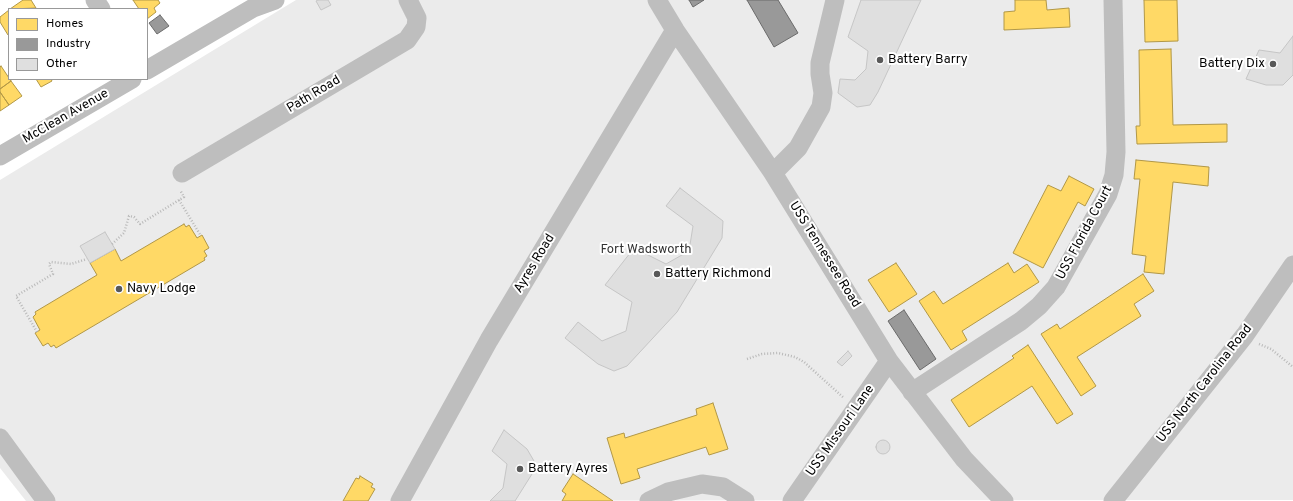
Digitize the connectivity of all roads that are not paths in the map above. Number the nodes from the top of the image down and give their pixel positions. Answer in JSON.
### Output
{"nodes":[{"id":1,"x":275,"y":0,"type":"edge"},
{"id":2,"x":408,"y":0,"type":"edge"},
{"id":3,"x":656,"y":0,"type":"edge"},
{"id":4,"x":835,"y":0,"type":"edge"},
{"id":5,"x":1113,"y":0,"type":"edge"},
{"id":6,"x":258,"y":4,"type":"edge"},
{"id":7,"x":674,"y":30,"type":"junction"},
{"id":8,"x":148,"y":69,"type":"edge"},
{"id":9,"x":130,"y":80,"type":"edge"},
{"id":10,"x":0,"y":156,"type":"edge"},
{"id":11,"x":773,"y":173,"type":"junction"},
{"id":12,"x":180,"y":179,"type":"road end"},
{"id":13,"x":1293,"y":265,"type":"edge"},
{"id":14,"x":889,"y":361,"type":"junction"},
{"id":15,"x":912,"y":392,"type":"junction"},
{"id":16,"x":0,"y":438,"type":"edge"},
{"id":17,"x":46,"y":501,"type":"edge"},
{"id":18,"x":400,"y":501,"type":"edge"},
{"id":19,"x":648,"y":501,"type":"edge"},
{"id":20,"x":745,"y":501,"type":"edge"},
{"id":21,"x":792,"y":501,"type":"edge"},
{"id":22,"x":1004,"y":501,"type":"edge"},
{"id":23,"x":1113,"y":501,"type":"edge"}],
"edges":[{"from":1,"to":6,"type":"street"},
{"from":2,"to":12,"type":"street","name":"Path Road"},
{"from":3,"to":7,"type":"street","name":"USS Tennessee Road"},
{"from":4,"to":11,"type":"street"},
{"from":5,"to":15,"type":"street","name":"USS Florida Court"},
{"from":6,"to":8,"type":"street"},
{"from":7,"to":11,"type":"street","name":"USS Tennessee Road"},
{"from":7,"to":18,"type":"street","name":"Ayres Road"},
{"from":9,"to":10,"type":"street","name":"McClean Avenue"},
{"from":11,"to":14,"type":"street","name":"USS Tennessee Road"},
{"from":13,"to":23,"type":"street","name":"USS North Carolina Road"},
{"from":14,"to":15,"type":"street","name":"USS Tennessee Road"},
{"from":14,"to":21,"type":"street","name":"USS Missouri Lane"},
{"from":15,"to":22,"type":"street","name":"USS Tennessee Road"},
{"from":16,"to":17,"type":"street"},
{"from":19,"to":20,"type":"street"}]}
